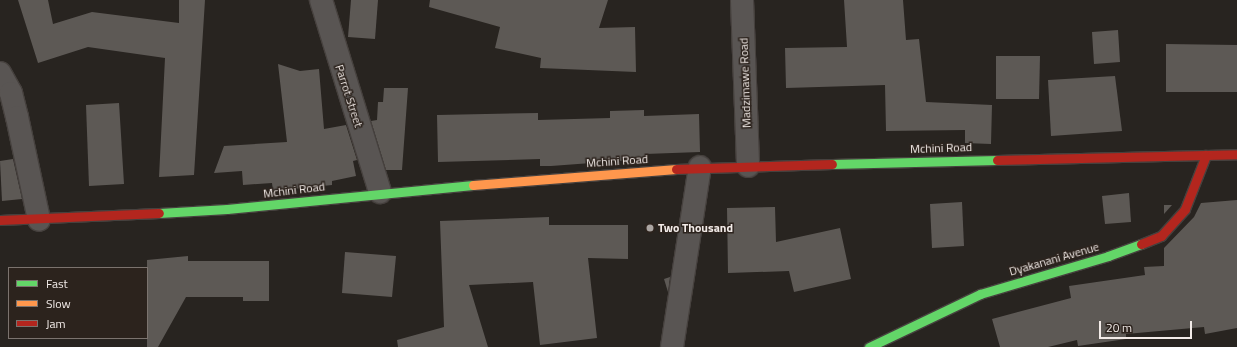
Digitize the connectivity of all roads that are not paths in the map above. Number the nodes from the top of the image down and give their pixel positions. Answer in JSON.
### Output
{"nodes":[{"id":1,"x":321,"y":0,"type":"edge"},
{"id":2,"x":742,"y":0,"type":"edge"},
{"id":3,"x":0,"y":73,"type":"edge"},
{"id":4,"x":1206,"y":154,"type":"junction"},
{"id":5,"x":1237,"y":154,"type":"edge"},
{"id":6,"x":748,"y":166,"type":"junction"},
{"id":7,"x":700,"y":167,"type":"junction"},
{"id":8,"x":380,"y":192,"type":"junction"},
{"id":9,"x":0,"y":220,"type":"edge"},
{"id":10,"x":39,"y":220,"type":"junction"},
{"id":11,"x":672,"y":347,"type":"edge"},
{"id":12,"x":868,"y":347,"type":"edge"}],
"edges":[{"from":1,"to":8,"type":"street","name":"Parrot Street"},
{"from":2,"to":6,"type":"street","name":"Madzimawe Road"},
{"from":3,"to":10,"type":"street"},
{"from":4,"to":5,"type":"street","name":"Mchini Road"},
{"from":4,"to":6,"type":"street","name":"Mchini Road"},
{"from":4,"to":12,"type":"street","name":"Dyakanani Avenue"},
{"from":6,"to":7,"type":"street","name":"Mchini Road"},
{"from":7,"to":8,"type":"street","name":"Mchini Road"},
{"from":7,"to":11,"type":"street"},
{"from":8,"to":10,"type":"street","name":"Mchini Road"},
{"from":9,"to":10,"type":"street","name":"Mchini Road"}]}
